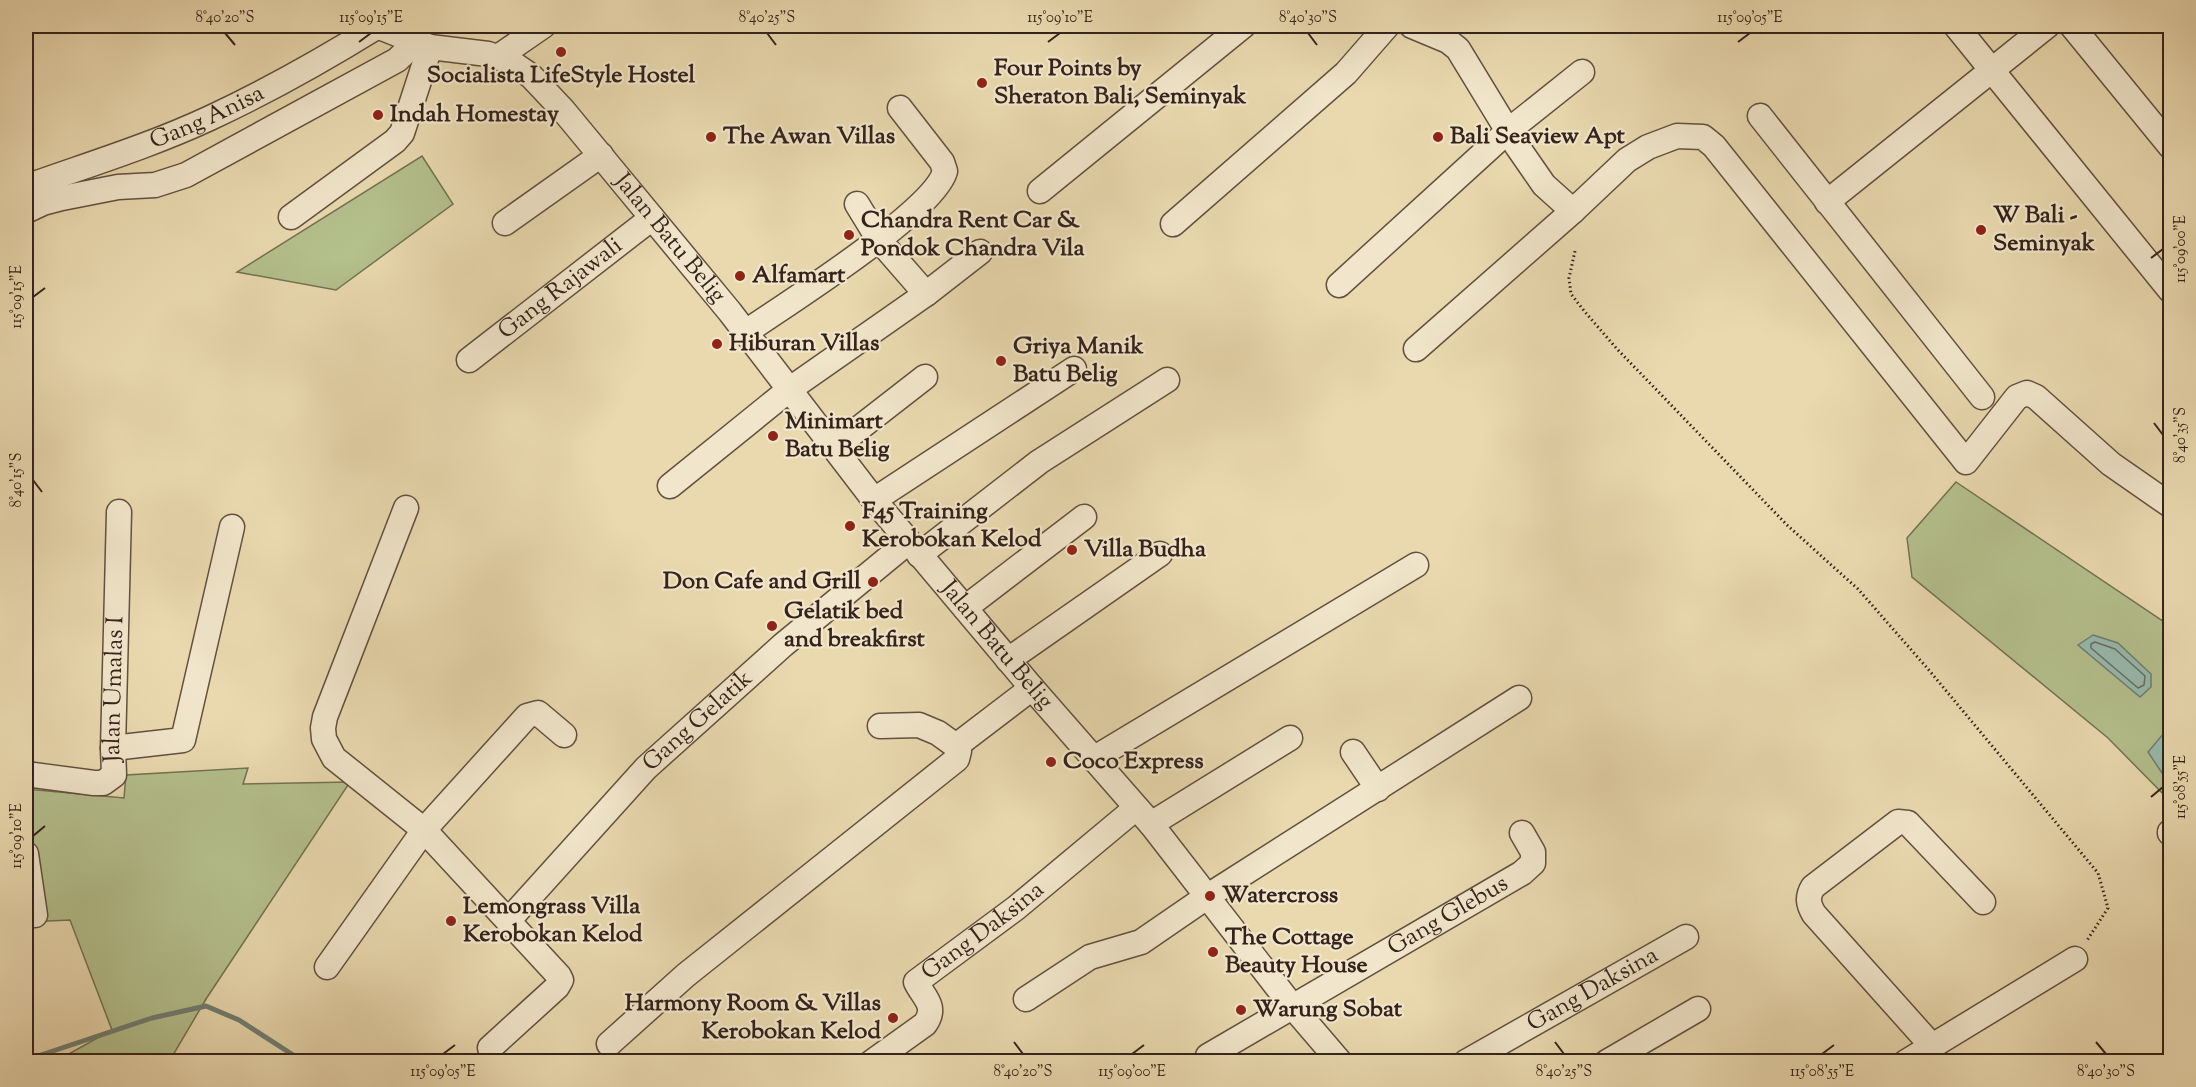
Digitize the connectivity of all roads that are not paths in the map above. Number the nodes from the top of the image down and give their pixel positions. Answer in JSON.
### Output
{"nodes":[{"id":1,"x":377,"y":26,"type":"edge"},
{"id":2,"x":543,"y":26,"type":"edge"},
{"id":3,"x":1243,"y":26,"type":"edge"},
{"id":4,"x":1387,"y":26,"type":"edge"},
{"id":5,"x":1412,"y":26,"type":"edge"},
{"id":6,"x":1956,"y":26,"type":"edge"},
{"id":7,"x":2047,"y":26,"type":"edge"},
{"id":8,"x":2072,"y":26,"type":"edge"},
{"id":9,"x":423,"y":45,"type":"junction"},
{"id":10,"x":498,"y":57,"type":"junction"},
{"id":11,"x":1992,"y":70,"type":"junction"},
{"id":12,"x":1582,"y":72,"type":"dead end"},
{"id":13,"x":900,"y":108,"type":"dead end"},
{"id":14,"x":1760,"y":116,"type":"dead end"},
{"id":15,"x":1508,"y":131,"type":"junction"},
{"id":16,"x":2170,"y":146,"type":"edge"},
{"id":17,"x":601,"y":155,"type":"junction"},
{"id":18,"x":26,"y":187,"type":"edge"},
{"id":19,"x":1041,"y":191,"type":"dead end"},
{"id":20,"x":1827,"y":202,"type":"junction"},
{"id":21,"x":857,"y":204,"type":"dead end"},
{"id":22,"x":1573,"y":211,"type":"junction"},
{"id":23,"x":26,"y":212,"type":"edge"},
{"id":24,"x":291,"y":217,"type":"dead end"},
{"id":25,"x":652,"y":218,"type":"junction"},
{"id":26,"x":505,"y":224,"type":"dead end"},
{"id":27,"x":1173,"y":224,"type":"dead end"},
{"id":28,"x":879,"y":240,"type":"junction"},
{"id":29,"x":980,"y":252,"type":"dead end"},
{"id":30,"x":1339,"y":285,"type":"dead end"},
{"id":31,"x":2170,"y":290,"type":"edge"},
{"id":32,"x":926,"y":294,"type":"junction"},
{"id":33,"x":746,"y":332,"type":"junction"},
{"id":34,"x":1416,"y":349,"type":"dead end"},
{"id":35,"x":469,"y":360,"type":"dead end"},
{"id":36,"x":1074,"y":369,"type":"dead end"},
{"id":37,"x":925,"y":376,"type":"dead end"},
{"id":38,"x":1167,"y":380,"type":"dead end"},
{"id":39,"x":790,"y":389,"type":"junction"},
{"id":40,"x":1982,"y":397,"type":"dead end"},
{"id":41,"x":835,"y":447,"type":"junction"},
{"id":42,"x":670,"y":486,"type":"dead end"},
{"id":43,"x":874,"y":500,"type":"junction"},
{"id":44,"x":2170,"y":505,"type":"edge"},
{"id":45,"x":406,"y":508,"type":"dead end"},
{"id":46,"x":119,"y":512,"type":"dead end"},
{"id":47,"x":1084,"y":517,"type":"dead end"},
{"id":48,"x":232,"y":527,"type":"dead end"},
{"id":49,"x":914,"y":549,"type":"junction"},
{"id":50,"x":1160,"y":554,"type":"dead end"},
{"id":51,"x":1416,"y":565,"type":"dead end"},
{"id":52,"x":965,"y":608,"type":"junction"},
{"id":53,"x":1008,"y":660,"type":"junction"},
{"id":54,"x":1032,"y":688,"type":"junction"},
{"id":55,"x":1519,"y":698,"type":"dead end"},
{"id":56,"x":880,"y":726,"type":"dead end"},
{"id":57,"x":564,"y":735,"type":"dead end"},
{"id":58,"x":1290,"y":738,"type":"dead end"},
{"id":59,"x":956,"y":746,"type":"junction"},
{"id":60,"x":113,"y":748,"type":"junction"},
{"id":61,"x":1353,"y":752,"type":"dead end"},
{"id":62,"x":1093,"y":759,"type":"junction"},
{"id":63,"x":26,"y":774,"type":"edge"},
{"id":64,"x":1378,"y":789,"type":"junction"},
{"id":65,"x":1144,"y":816,"type":"junction"},
{"id":66,"x":424,"y":830,"type":"junction"},
{"id":67,"x":1522,"y":833,"type":"dead end"},
{"id":68,"x":26,"y":854,"type":"edge"},
{"id":69,"x":1208,"y":896,"type":"junction"},
{"id":70,"x":1983,"y":902,"type":"dead end"},
{"id":71,"x":35,"y":915,"type":"dead end"},
{"id":72,"x":508,"y":921,"type":"junction"},
{"id":73,"x":1686,"y":937,"type":"dead end"},
{"id":74,"x":2075,"y":959,"type":"road end"},
{"id":75,"x":327,"y":967,"type":"dead end"},
{"id":76,"x":1026,"y":999,"type":"dead end"},
{"id":77,"x":1292,"y":1006,"type":"junction"},
{"id":78,"x":1698,"y":1009,"type":"dead end"},
{"id":79,"x":609,"y":1044,"type":"dead end"},
{"id":80,"x":1932,"y":1046,"type":"junction"},
{"id":81,"x":490,"y":1048,"type":"dead end"},
{"id":82,"x":1208,"y":1056,"type":"dead end"},
{"id":83,"x":872,"y":1062,"type":"edge"},
{"id":84,"x":1340,"y":1062,"type":"edge"},
{"id":85,"x":1466,"y":1062,"type":"edge"},
{"id":86,"x":1606,"y":1062,"type":"edge"},
{"id":87,"x":1906,"y":1062,"type":"edge"}],
"edges":[{"from":1,"to":9,"type":"street","name":"Jalan Batu Belig"},
{"from":1,"to":18,"type":"street","name":"Gang Anisa"},
{"from":2,"to":10,"type":"street"},
{"from":3,"to":19,"type":"street"},
{"from":4,"to":27,"type":"street"},
{"from":5,"to":15,"type":"street"},
{"from":6,"to":11,"type":"street"},
{"from":7,"to":11,"type":"street"},
{"from":8,"to":16,"type":"street"},
{"from":9,"to":10,"type":"street","name":"Jalan Batu Belig"},
{"from":9,"to":23,"type":"street"},
{"from":9,"to":24,"type":"street"},
{"from":10,"to":17,"type":"street","name":"Jalan Batu Belig"},
{"from":11,"to":20,"type":"street"},
{"from":11,"to":31,"type":"street"},
{"from":12,"to":15,"type":"street"},
{"from":13,"to":28,"type":"street"},
{"from":14,"to":20,"type":"street"},
{"from":15,"to":22,"type":"street"},
{"from":15,"to":30,"type":"street"},
{"from":17,"to":25,"type":"street","name":"Jalan Batu Belig"},
{"from":17,"to":26,"type":"street"},
{"from":20,"to":40,"type":"street"},
{"from":21,"to":28,"type":"street"},
{"from":22,"to":34,"type":"street"},
{"from":22,"to":44,"type":"street"},
{"from":25,"to":33,"type":"street","name":"Jalan Batu Belig"},
{"from":25,"to":35,"type":"street","name":"Gang Rajawali"},
{"from":28,"to":32,"type":"street"},
{"from":28,"to":33,"type":"street"},
{"from":29,"to":32,"type":"street"},
{"from":32,"to":39,"type":"street"},
{"from":33,"to":39,"type":"street","name":"Jalan Batu Belig"},
{"from":36,"to":43,"type":"street"},
{"from":37,"to":41,"type":"street"},
{"from":38,"to":49,"type":"street","name":"Gang Gelatik"},
{"from":39,"to":41,"type":"street","name":"Jalan Batu Belig"},
{"from":39,"to":42,"type":"street"},
{"from":41,"to":43,"type":"street","name":"Jalan Batu Belig"},
{"from":43,"to":49,"type":"street","name":"Jalan Batu Belig"},
{"from":45,"to":66,"type":"street"},
{"from":46,"to":60,"type":"street","name":"Jalan Umalas I"},
{"from":47,"to":52,"type":"street"},
{"from":48,"to":60,"type":"street"},
{"from":49,"to":52,"type":"street","name":"Jalan Batu Belig"},
{"from":49,"to":72,"type":"street","name":"Gang Gelatik"},
{"from":50,"to":53,"type":"street"},
{"from":51,"to":62,"type":"street"},
{"from":52,"to":53,"type":"street","name":"Jalan Batu Belig"},
{"from":53,"to":54,"type":"street","name":"Jalan Batu Belig"},
{"from":54,"to":59,"type":"street"},
{"from":54,"to":62,"type":"street","name":"Jalan Batu Belig"},
{"from":55,"to":64,"type":"street"},
{"from":56,"to":59,"type":"street"},
{"from":57,"to":66,"type":"street"},
{"from":58,"to":65,"type":"street"},
{"from":59,"to":79,"type":"street"},
{"from":60,"to":63,"type":"street","name":"Jalan Umalas I"},
{"from":61,"to":64,"type":"street"},
{"from":62,"to":65,"type":"street","name":"Jalan Batu Belig"},
{"from":64,"to":69,"type":"street"},
{"from":65,"to":69,"type":"street","name":"Jalan Batu Belig"},
{"from":65,"to":83,"type":"street","name":"Gang Daksina"},
{"from":66,"to":72,"type":"street"},
{"from":66,"to":75,"type":"street"},
{"from":67,"to":77,"type":"street","name":"Gang Glebus"},
{"from":68,"to":71,"type":"street"},
{"from":69,"to":76,"type":"street"},
{"from":69,"to":77,"type":"street","name":"Jalan Batu Belig"},
{"from":70,"to":80,"type":"street"},
{"from":72,"to":81,"type":"street"},
{"from":73,"to":85,"type":"street","name":"Gang Daksina"},
{"from":74,"to":80,"type":"street"},
{"from":77,"to":82,"type":"street","name":"Gang Glebus"},
{"from":77,"to":84,"type":"street","name":"Jalan Batu Belig"},
{"from":78,"to":86,"type":"street"},
{"from":80,"to":87,"type":"street"}]}
